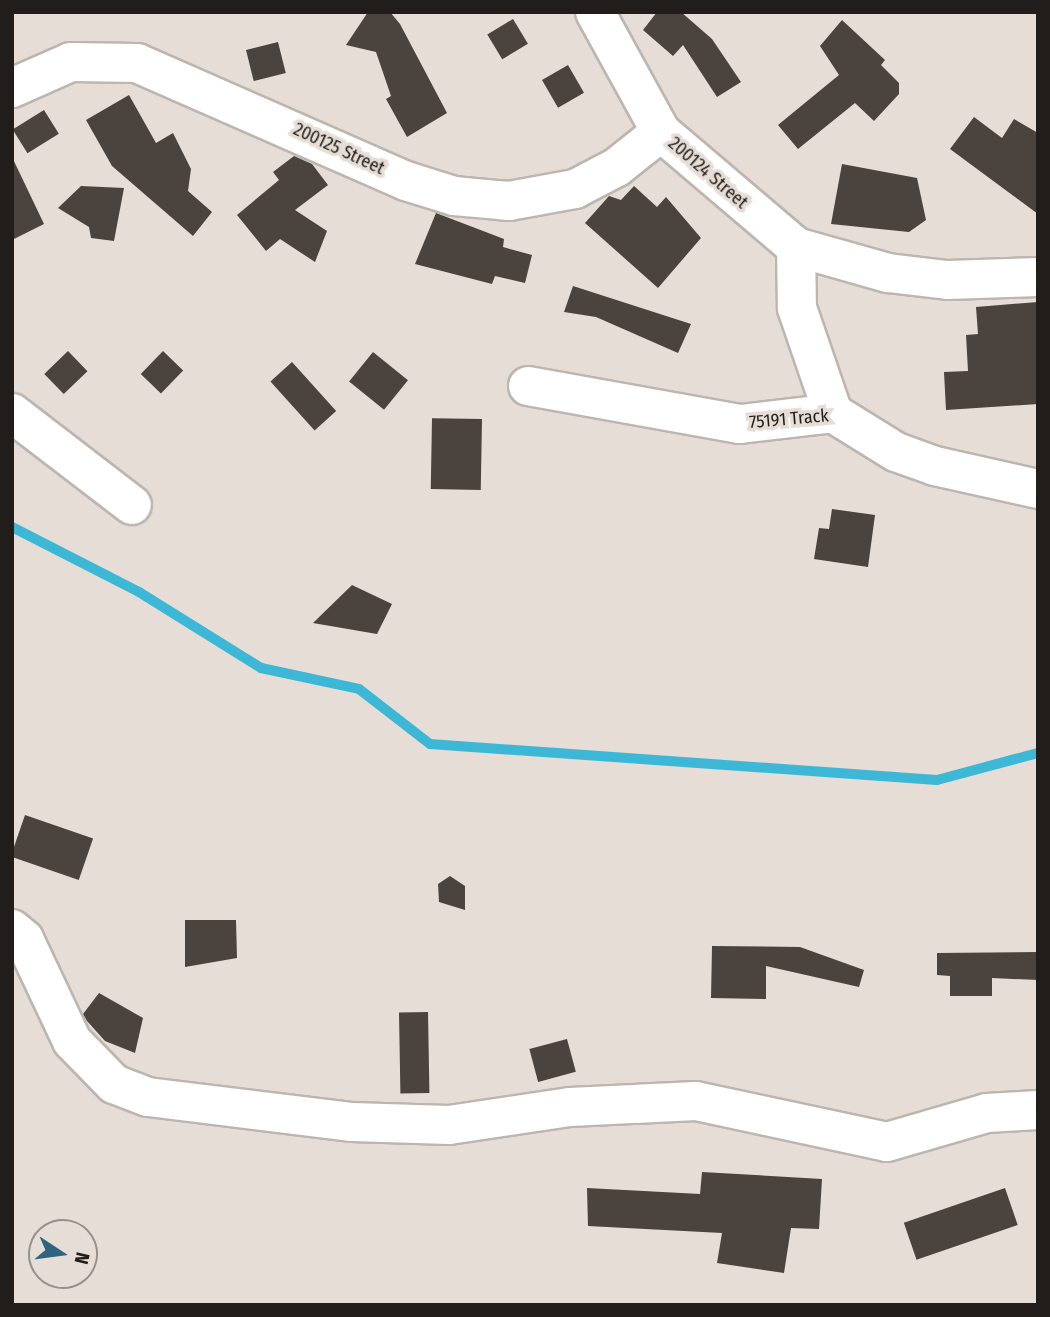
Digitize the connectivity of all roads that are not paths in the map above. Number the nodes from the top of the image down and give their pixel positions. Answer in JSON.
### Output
{"nodes":[{"id":1,"x":594,"y":12,"type":"edge"},
{"id":2,"x":12,"y":88,"type":"edge"},
{"id":3,"x":661,"y":132,"type":"junction"},
{"id":4,"x":796,"y":247,"type":"junction"},
{"id":5,"x":1038,"y":277,"type":"edge"},
{"id":6,"x":527,"y":386,"type":"dead end"},
{"id":7,"x":12,"y":413,"type":"edge"},
{"id":8,"x":833,"y":413,"type":"junction"},
{"id":9,"x":1038,"y":489,"type":"edge"},
{"id":10,"x":132,"y":505,"type":"dead end"},
{"id":11,"x":12,"y":929,"type":"edge"},
{"id":12,"x":1038,"y":1110,"type":"edge"}],
"edges":[{"from":1,"to":3,"type":"street","name":"200124 Street"},
{"from":2,"to":3,"type":"street","name":"200125 Street"},
{"from":3,"to":4,"type":"street","name":"200124 Street"},
{"from":4,"to":5,"type":"street"},
{"from":4,"to":8,"type":"street"},
{"from":6,"to":8,"type":"street","name":"75191 Track"},
{"from":7,"to":10,"type":"street"},
{"from":8,"to":9,"type":"street","name":"75191 Track"},
{"from":11,"to":12,"type":"street"}]}
